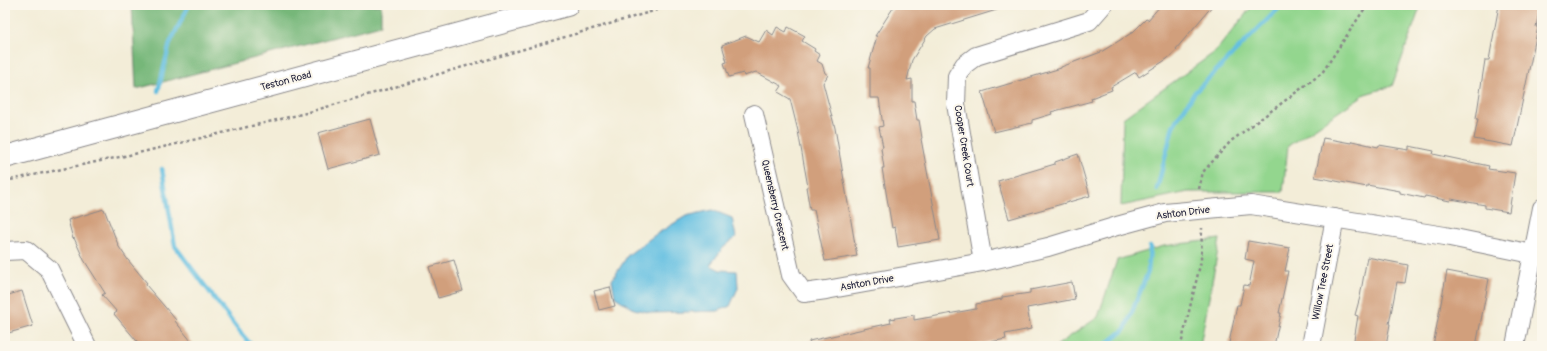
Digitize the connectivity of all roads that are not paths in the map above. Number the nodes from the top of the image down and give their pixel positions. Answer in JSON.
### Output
{"nodes":[{"id":1,"x":567,"y":5,"type":"edge"},
{"id":2,"x":1104,"y":5,"type":"edge"},
{"id":3,"x":754,"y":114,"type":"dead end"},
{"id":4,"x":5,"y":157,"type":"edge"},
{"id":5,"x":1542,"y":208,"type":"edge"},
{"id":6,"x":1335,"y":218,"type":"junction"},
{"id":7,"x":5,"y":251,"type":"edge"},
{"id":8,"x":1537,"y":255,"type":"edge"},
{"id":9,"x":983,"y":262,"type":"junction"},
{"id":10,"x":804,"y":293,"type":"joint"},
{"id":11,"x":87,"y":346,"type":"edge"},
{"id":12,"x":1311,"y":346,"type":"edge"},
{"id":13,"x":1515,"y":346,"type":"edge"}],
"edges":[{"from":1,"to":4,"type":"main road","name":"Teston Road"},
{"from":2,"to":9,"type":"street","name":"Cooper Creek Court"},
{"from":3,"to":10,"type":"street","name":"Queensberry Crescent"},
{"from":5,"to":8,"type":"street"},
{"from":6,"to":8,"type":"street","name":"Ashton Drive"},
{"from":6,"to":9,"type":"street","name":"Ashton Drive"},
{"from":6,"to":12,"type":"street","name":"Willow Tree Street"},
{"from":7,"to":11,"type":"street"},
{"from":8,"to":13,"type":"street"},
{"from":9,"to":10,"type":"street","name":"Ashton Drive"}]}
